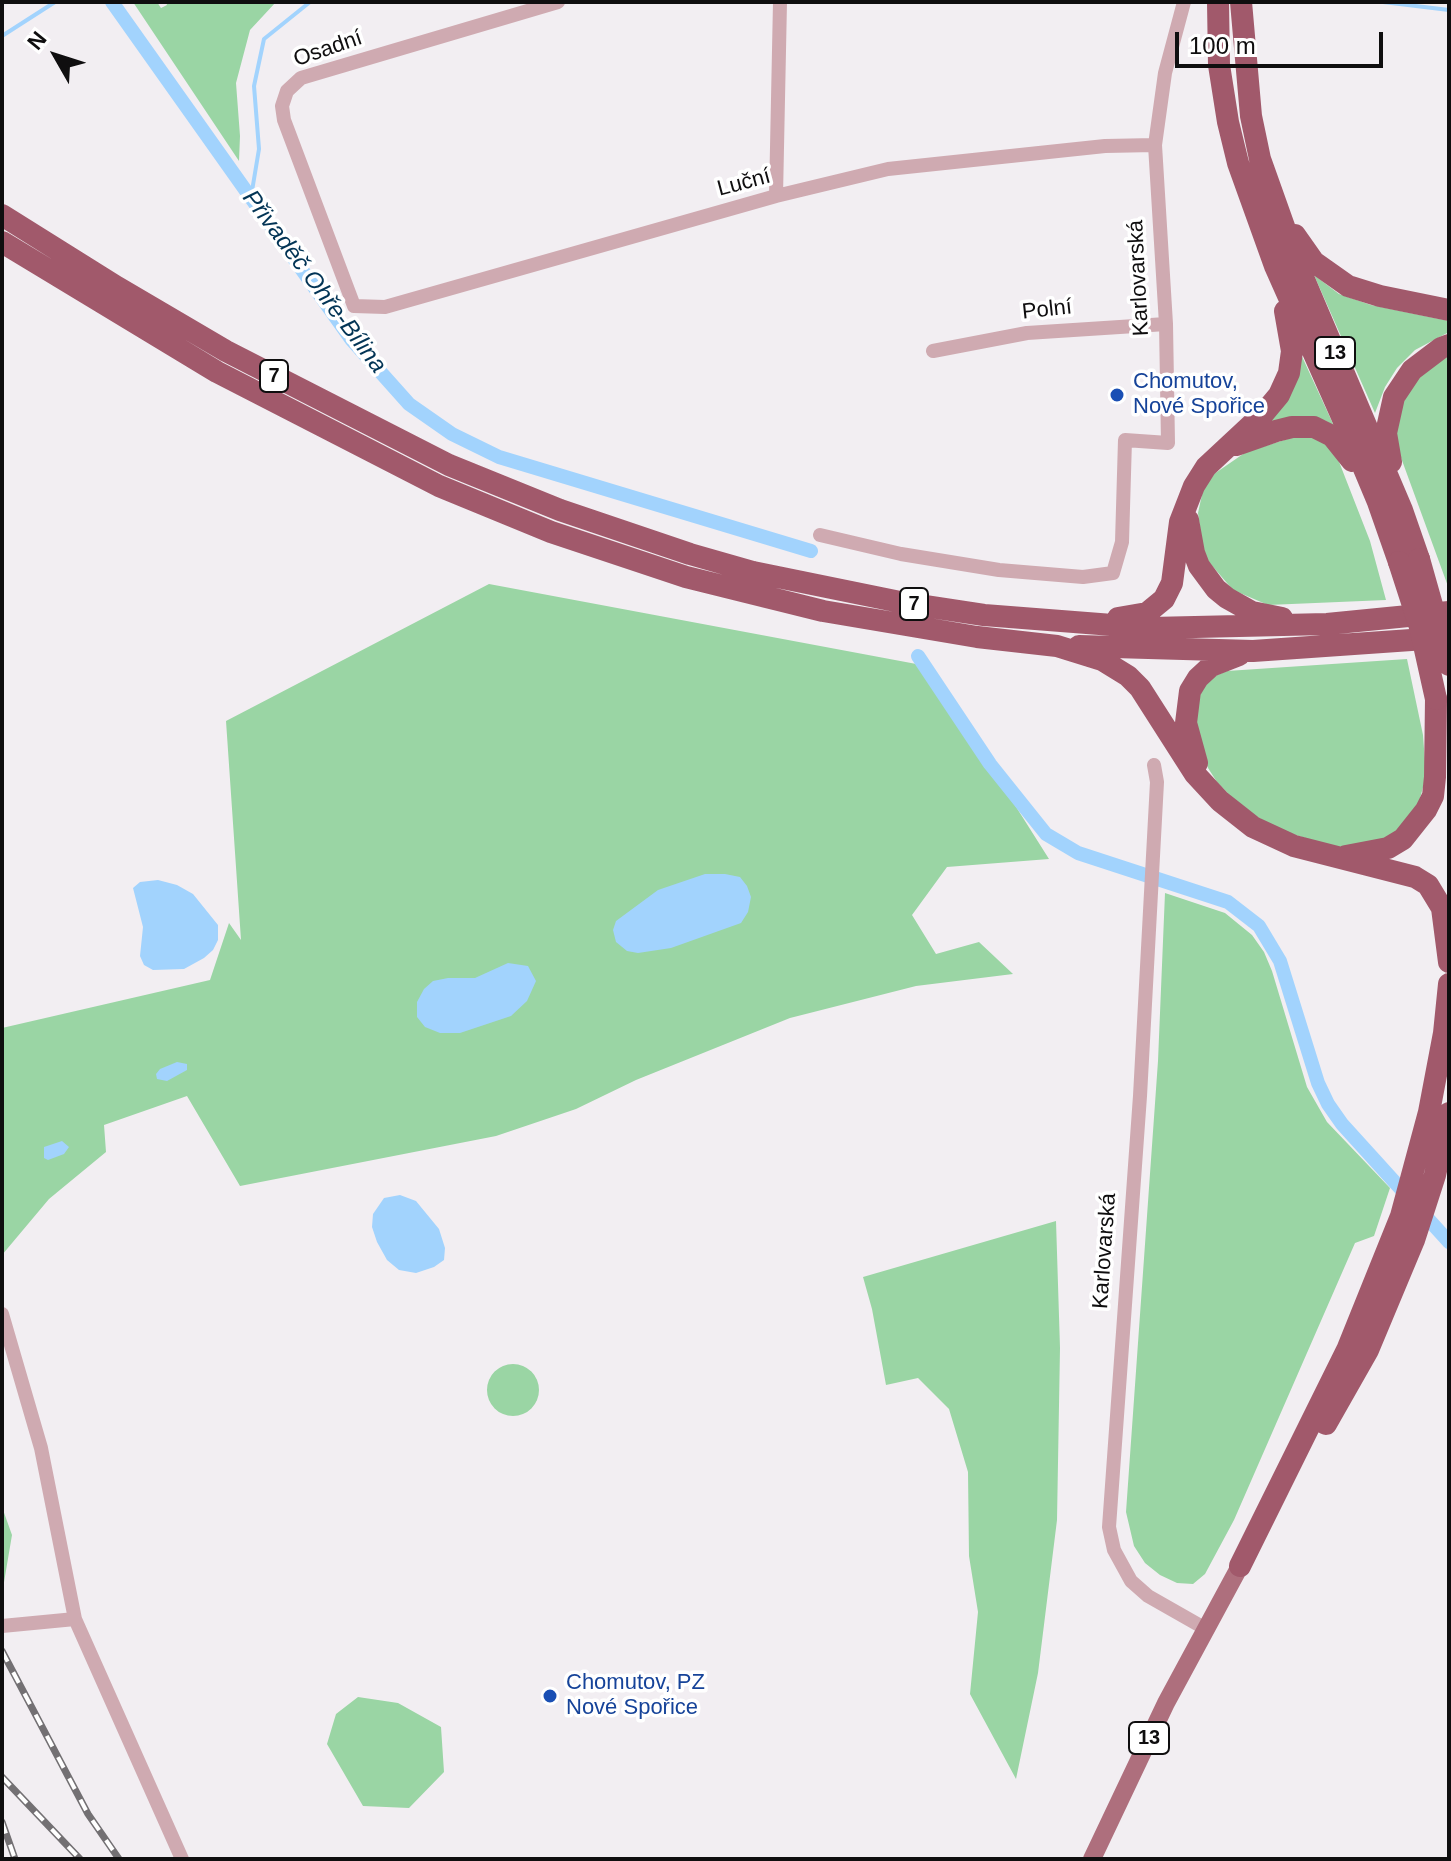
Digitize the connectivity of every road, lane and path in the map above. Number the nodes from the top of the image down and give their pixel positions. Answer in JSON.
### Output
{"nodes":[{"id":1,"x":558,"y":2,"type":"edge"},
{"id":2,"x":780,"y":2,"type":"edge"},
{"id":3,"x":1184,"y":2,"type":"edge"},
{"id":4,"x":1218,"y":2,"type":"edge"},
{"id":5,"x":1241,"y":2,"type":"edge"},
{"id":6,"x":1155,"y":145,"type":"junction"},
{"id":7,"x":1272,"y":195,"type":"junction"},
{"id":8,"x":776,"y":196,"type":"junction"},
{"id":9,"x":2,"y":215,"type":"edge"},
{"id":10,"x":2,"y":242,"type":"edge"},
{"id":11,"x":1275,"y":266,"type":"junction"},
{"id":12,"x":354,"y":306,"type":"joint"},
{"id":13,"x":1449,"y":310,"type":"edge"},
{"id":14,"x":1166,"y":324,"type":"junction"},
{"id":15,"x":1449,"y":345,"type":"edge"},
{"id":16,"x":933,"y":351,"type":"dead end"},
{"id":17,"x":1200,"y":476,"type":"junction"},
{"id":18,"x":1378,"y":502,"type":"junction"},
{"id":19,"x":1402,"y":510,"type":"junction"},
{"id":20,"x":820,"y":535,"type":"dead end"},
{"id":21,"x":1409,"y":560,"type":"junction"},
{"id":22,"x":1449,"y":612,"type":"edge"},
{"id":23,"x":1078,"y":623,"type":"junction"},
{"id":24,"x":1327,"y":624,"type":"junction"},
{"id":25,"x":1448,"y":638,"type":"edge"},
{"id":26,"x":1042,"y":644,"type":"junction"},
{"id":27,"x":1253,"y":651,"type":"junction"},
{"id":28,"x":1449,"y":665,"type":"edge"},
{"id":29,"x":1436,"y":699,"type":"junction"},
{"id":30,"x":1154,"y":765,"type":"dead end"},
{"id":31,"x":1449,"y":790,"type":"edge"},
{"id":32,"x":1220,"y":801,"type":"junction"},
{"id":33,"x":1337,"y":857,"type":"junction"},
{"id":34,"x":1449,"y":962,"type":"edge"},
{"id":35,"x":1449,"y":984,"type":"edge"},
{"id":36,"x":1444,"y":1125,"type":"edge"},
{"id":37,"x":1395,"y":1261,"type":"junction"},
{"id":38,"x":2,"y":1314,"type":"edge"},
{"id":39,"x":1240,"y":1566,"type":"joint"},
{"id":40,"x":75,"y":1619,"type":"junction"},
{"id":41,"x":2,"y":1626,"type":"edge"},
{"id":42,"x":1206,"y":1629,"type":"junction"},
{"id":43,"x":1094,"y":1854,"type":"edge"},
{"id":44,"x":182,"y":1859,"type":"edge"}],
"edges":[{"from":1,"to":12,"type":"street","name":"Osadní"},
{"from":2,"to":8,"type":"street"},
{"from":3,"to":6,"type":"street","name":"Karlovarská"},
{"from":4,"to":11,"type":"highway","number":"13"},
{"from":5,"to":7,"type":"highway","number":"13"},
{"from":6,"to":8,"type":"street","name":"Luční"},
{"from":6,"to":14,"type":"street","name":"Karlovarská"},
{"from":7,"to":13,"type":"highway"},
{"from":7,"to":19,"type":"highway","number":"13"},
{"from":8,"to":12,"type":"street","name":"Luční"},
{"from":9,"to":23,"type":"highway","number":"7"},
{"from":10,"to":26,"type":"highway","number":"7"},
{"from":11,"to":17,"type":"highway"},
{"from":11,"to":18,"type":"highway","number":"13"},
{"from":14,"to":16,"type":"street","name":"Polní"},
{"from":14,"to":20,"type":"street","name":"Karlovarská"},
{"from":15,"to":19,"type":"highway"},
{"from":17,"to":18,"type":"highway"},
{"from":17,"to":23,"type":"highway"},
{"from":17,"to":24,"type":"highway"},
{"from":18,"to":21,"type":"highway","number":"13"},
{"from":19,"to":21,"type":"highway","number":"13"},
{"from":21,"to":28,"type":"highway","number":"13","bridge":true},
{"from":21,"to":29,"type":"highway","number":"13","bridge":true},
{"from":22,"to":24,"type":"highway","number":"7"},
{"from":23,"to":24,"type":"highway","number":"7"},
{"from":25,"to":27,"type":"highway","number":"7"},
{"from":26,"to":27,"type":"highway","number":"7"},
{"from":26,"to":32,"type":"highway"},
{"from":27,"to":32,"type":"highway"},
{"from":29,"to":31,"type":"highway","number":"13"},
{"from":29,"to":33,"type":"highway"},
{"from":30,"to":42,"type":"street","name":"Karlovarská"},
{"from":32,"to":33,"type":"highway"},
{"from":33,"to":34,"type":"highway"},
{"from":35,"to":36,"type":"highway","number":"13"},
{"from":36,"to":37,"type":"highway","number":"13"},
{"from":36,"to":37,"type":"highway","number":"13"},
{"from":37,"to":39,"type":"highway","number":"13"},
{"from":38,"to":40,"type":"street"},
{"from":39,"to":42,"type":"main road","number":"13"},
{"from":40,"to":41,"type":"street"},
{"from":40,"to":44,"type":"street"},
{"from":42,"to":43,"type":"main road","number":"13"}]}
